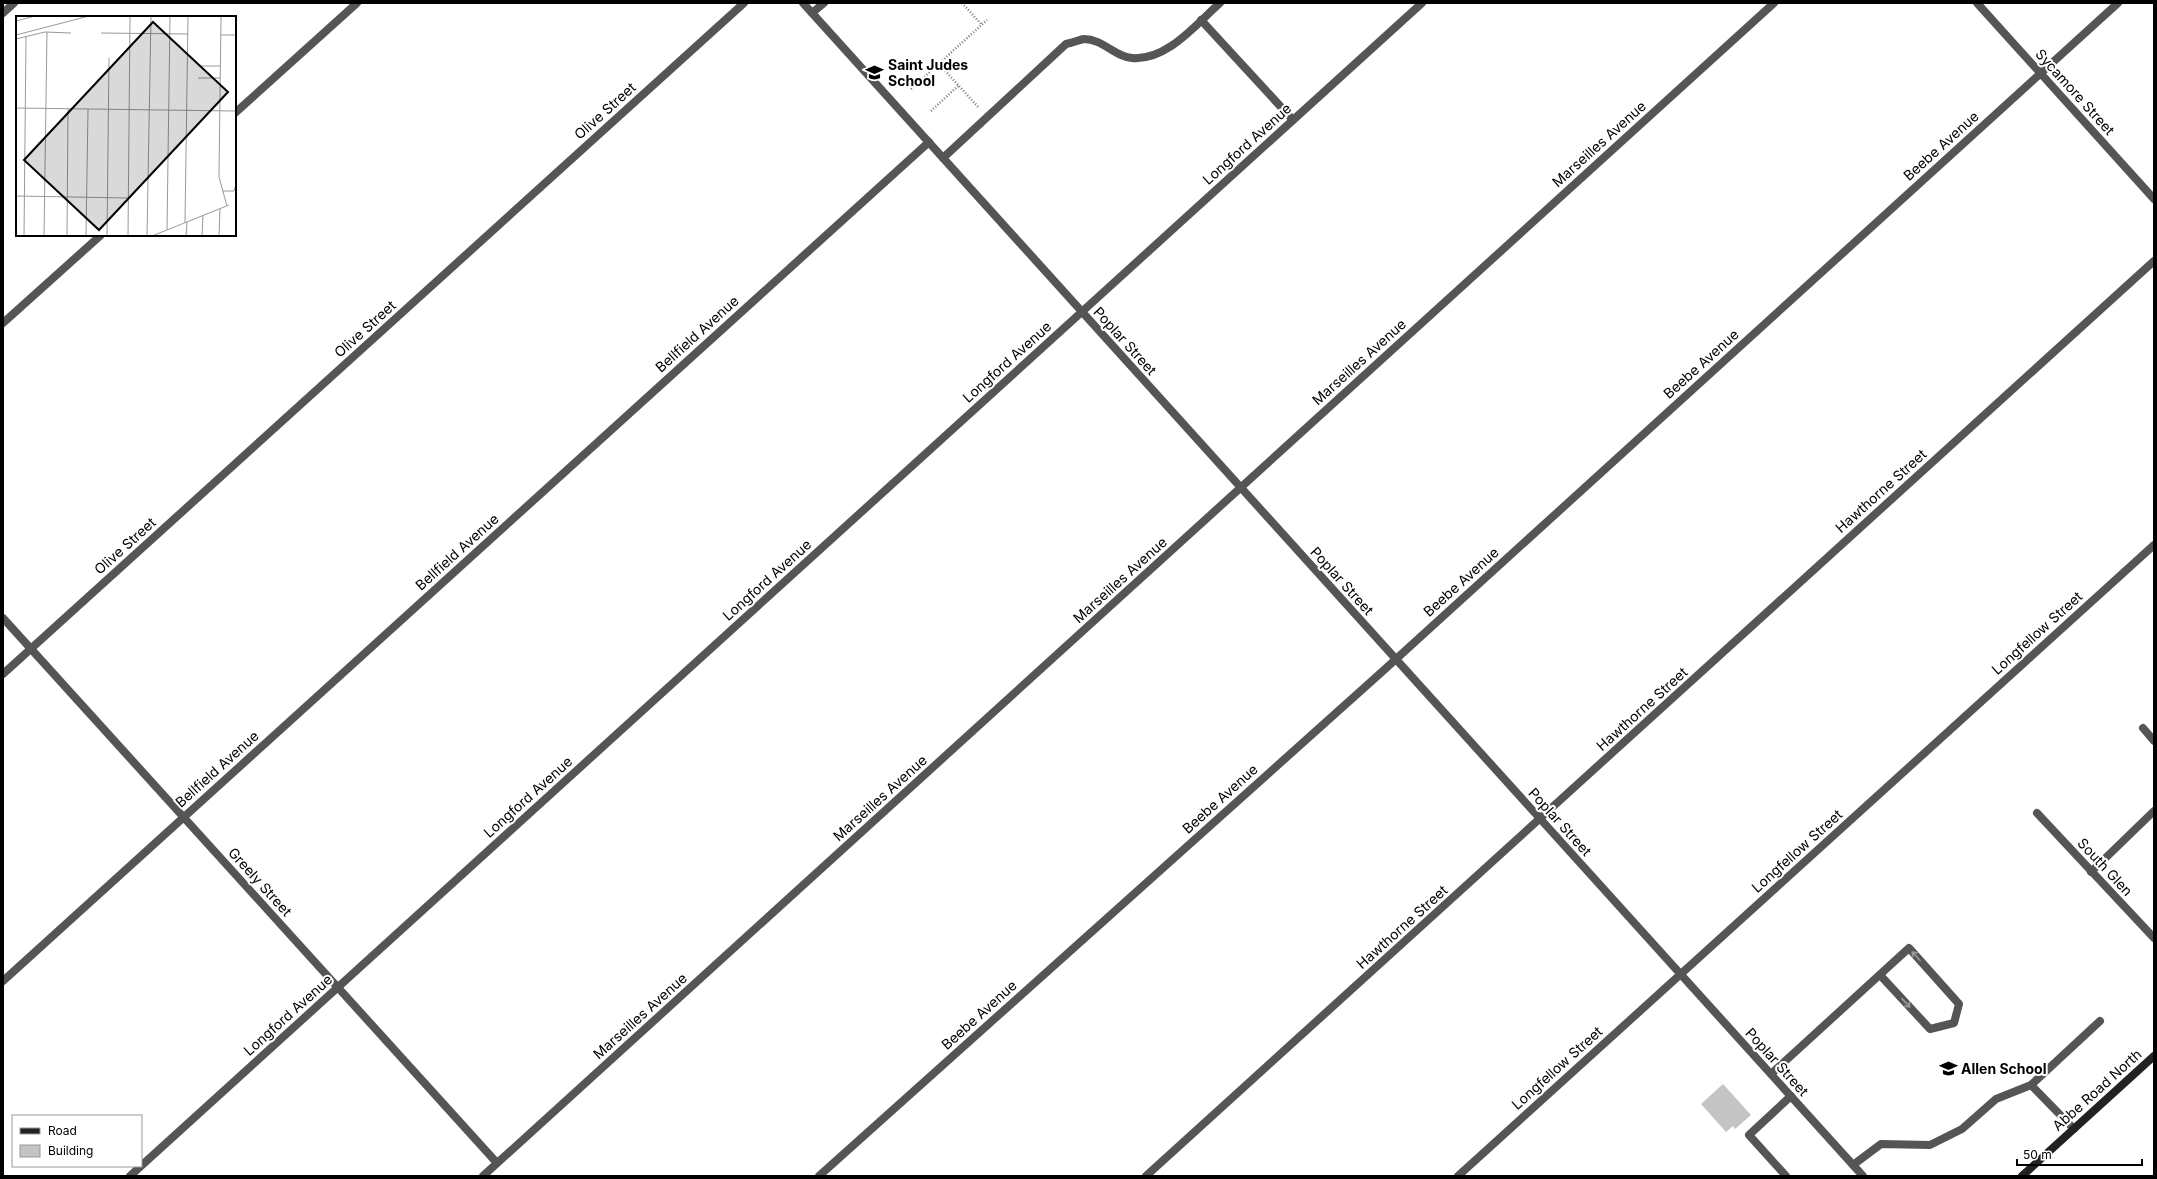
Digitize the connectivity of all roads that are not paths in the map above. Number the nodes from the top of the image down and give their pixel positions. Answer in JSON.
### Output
{"nodes":[{"id":1,"x":14,"y":3,"type":"edge"},
{"id":2,"x":357,"y":3,"type":"edge"},
{"id":3,"x":744,"y":3,"type":"edge"},
{"id":4,"x":803,"y":3,"type":"edge"},
{"id":5,"x":824,"y":3,"type":"edge"},
{"id":6,"x":1220,"y":3,"type":"edge"},
{"id":7,"x":1422,"y":3,"type":"edge"},
{"id":8,"x":1774,"y":3,"type":"edge"},
{"id":9,"x":1977,"y":3,"type":"edge"},
{"id":10,"x":2118,"y":3,"type":"edge"},
{"id":11,"x":3,"y":13,"type":"edge"},
{"id":12,"x":812,"y":13,"type":"junction"},
{"id":13,"x":1201,"y":20,"type":"junction"},
{"id":14,"x":2040,"y":73,"type":"junction"},
{"id":15,"x":236,"y":112,"type":"edge"},
{"id":16,"x":1293,"y":120,"type":"junction"},
{"id":17,"x":928,"y":142,"type":"junction"},
{"id":18,"x":943,"y":158,"type":"junction"},
{"id":19,"x":2154,"y":198,"type":"edge"},
{"id":20,"x":100,"y":236,"type":"edge"},
{"id":21,"x":2154,"y":261,"type":"edge"},
{"id":22,"x":1081,"y":312,"type":"junction"},
{"id":23,"x":3,"y":323,"type":"edge"},
{"id":24,"x":1240,"y":488,"type":"junction"},
{"id":25,"x":2154,"y":545,"type":"edge"},
{"id":26,"x":3,"y":618,"type":"edge"},
{"id":27,"x":31,"y":649,"type":"junction"},
{"id":28,"x":1395,"y":660,"type":"junction"},
{"id":29,"x":3,"y":674,"type":"edge"},
{"id":30,"x":2143,"y":728,"type":"dead end"},
{"id":31,"x":2154,"y":741,"type":"edge"},
{"id":32,"x":2154,"y":812,"type":"edge"},
{"id":33,"x":2037,"y":813,"type":"dead end"},
{"id":34,"x":183,"y":817,"type":"junction"},
{"id":35,"x":1540,"y":819,"type":"junction"},
{"id":36,"x":2091,"y":872,"type":"junction"},
{"id":37,"x":2154,"y":938,"type":"edge"},
{"id":38,"x":1680,"y":974,"type":"junction"},
{"id":39,"x":1880,"y":975,"type":"junction"},
{"id":40,"x":3,"y":981,"type":"edge"},
{"id":41,"x":338,"y":988,"type":"junction"},
{"id":42,"x":2100,"y":1021,"type":"dead end"},
{"id":43,"x":2154,"y":1056,"type":"edge"},
{"id":44,"x":1771,"y":1074,"type":"junction"},
{"id":45,"x":2030,"y":1085,"type":"junction"},
{"id":46,"x":1791,"y":1096,"type":"junction"},
{"id":47,"x":2074,"y":1129,"type":"junction"},
{"id":48,"x":497,"y":1163,"type":"junction"},
{"id":49,"x":142,"y":1165,"type":"edge"},
{"id":50,"x":140,"y":1167,"type":"edge"},
{"id":51,"x":1857,"y":1172,"type":"edge"},
{"id":52,"x":130,"y":1176,"type":"edge"},
{"id":53,"x":483,"y":1176,"type":"edge"},
{"id":54,"x":819,"y":1176,"type":"edge"},
{"id":55,"x":1146,"y":1176,"type":"edge"},
{"id":56,"x":1458,"y":1176,"type":"edge"},
{"id":57,"x":1786,"y":1176,"type":"edge"},
{"id":58,"x":2022,"y":1176,"type":"edge"}],
"edges":[{"from":1,"to":11,"type":"street"},
{"from":2,"to":15,"type":"street"},
{"from":3,"to":27,"type":"street","name":"Olive Street"},
{"from":4,"to":12,"type":"street","name":"Poplar Street"},
{"from":5,"to":12,"type":"street"},
{"from":6,"to":13,"type":"street"},
{"from":7,"to":16,"type":"street","name":"Longford Avenue"},
{"from":8,"to":24,"type":"street","name":"Marseilles Avenue"},
{"from":9,"to":14,"type":"street","name":"Sycamore Street"},
{"from":10,"to":14,"type":"street","name":"Beebe Avenue"},
{"from":12,"to":17,"type":"street","name":"Poplar Street"},
{"from":13,"to":16,"type":"street"},
{"from":13,"to":18,"type":"street"},
{"from":14,"to":19,"type":"street","name":"Sycamore Street"},
{"from":14,"to":28,"type":"street","name":"Beebe Avenue"},
{"from":16,"to":22,"type":"street","name":"Longford Avenue"},
{"from":17,"to":18,"type":"street","name":"Poplar Street"},
{"from":17,"to":34,"type":"street","name":"Bellfield Avenue"},
{"from":18,"to":22,"type":"street","name":"Poplar Street"},
{"from":20,"to":23,"type":"street"},
{"from":21,"to":35,"type":"street","name":"Hawthorne Street"},
{"from":22,"to":24,"type":"street","name":"Poplar Street"},
{"from":22,"to":41,"type":"street","name":"Longford Avenue"},
{"from":24,"to":28,"type":"street","name":"Poplar Street"},
{"from":24,"to":48,"type":"street","name":"Marseilles Avenue"},
{"from":25,"to":38,"type":"street","name":"Longfellow Street"},
{"from":26,"to":27,"type":"street","name":"Greely Street"},
{"from":27,"to":29,"type":"street","name":"Olive Street"},
{"from":27,"to":34,"type":"street","name":"Greely Street"},
{"from":28,"to":35,"type":"street","name":"Poplar Street"},
{"from":28,"to":54,"type":"street","name":"Beebe Avenue"},
{"from":30,"to":31,"type":"street"},
{"from":32,"to":36,"type":"street"},
{"from":33,"to":36,"type":"street","name":"South Glen"},
{"from":34,"to":40,"type":"street","name":"Bellfield Avenue"},
{"from":34,"to":41,"type":"street","name":"Greely Street"},
{"from":35,"to":38,"type":"street","name":"Poplar Street"},
{"from":35,"to":55,"type":"street","name":"Hawthorne Street"},
{"from":36,"to":37,"type":"street","name":"South Glen"},
{"from":38,"to":44,"type":"street","name":"Poplar Street"},
{"from":38,"to":56,"type":"street","name":"Longfellow Street"},
{"from":39,"to":39,"type":"street","one_way":true},
{"from":39,"to":44,"type":"street"},
{"from":41,"to":48,"type":"street","name":"Greely Street"},
{"from":41,"to":49,"type":"street","name":"Longford Avenue"},
{"from":42,"to":45,"type":"street"},
{"from":43,"to":47,"type":"main road","name":"Abbe Road North"},
{"from":44,"to":46,"type":"street","name":"Poplar Street"},
{"from":45,"to":47,"type":"street"},
{"from":45,"to":51,"type":"street"},
{"from":46,"to":51,"type":"street","name":"Poplar Street"},
{"from":46,"to":57,"type":"street"},
{"from":47,"to":58,"type":"main road","name":"Abbe Road North"},
{"from":48,"to":53,"type":"street","name":"Marseilles Avenue"},
{"from":50,"to":52,"type":"street","name":"Longford Avenue"}]}
